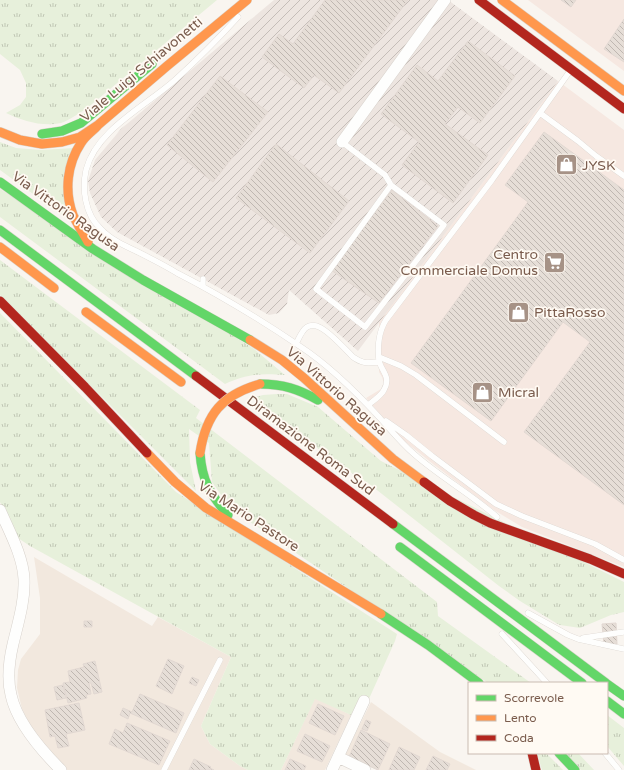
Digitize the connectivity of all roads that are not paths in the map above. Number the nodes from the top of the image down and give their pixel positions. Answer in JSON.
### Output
{"nodes":[{"id":1,"x":247,"y":0,"type":"edge"},
{"id":2,"x":254,"y":0,"type":"edge"},
{"id":3,"x":445,"y":0,"type":"edge"},
{"id":4,"x":479,"y":0,"type":"edge"},
{"id":5,"x":502,"y":0,"type":"edge"},
{"id":6,"x":157,"y":60,"type":"dead end"},
{"id":7,"x":571,"y":69,"type":"junction"},
{"id":8,"x":624,"y":91,"type":"edge"},
{"id":9,"x":624,"y":109,"type":"edge"},
{"id":10,"x":540,"y":113,"type":"junction"},
{"id":11,"x":98,"y":125,"type":"junction"},
{"id":12,"x":1,"y":128,"type":"edge"},
{"id":13,"x":342,"y":142,"type":"joint"},
{"id":14,"x":624,"y":176,"type":"edge"},
{"id":15,"x":0,"y":182,"type":"edge"},
{"id":16,"x":391,"y":185,"type":"junction"},
{"id":17,"x":0,"y":230,"type":"edge"},
{"id":18,"x":0,"y":247,"type":"edge"},
{"id":19,"x":93,"y":249,"type":"junction"},
{"id":20,"x":203,"y":279,"type":"dead end"},
{"id":21,"x":203,"y":287,"type":"junction"},
{"id":22,"x":63,"y":294,"type":"dead end"},
{"id":23,"x":0,"y":302,"type":"edge"},
{"id":24,"x":82,"y":308,"type":"dead end"},
{"id":25,"x":296,"y":344,"type":"junction"},
{"id":26,"x":379,"y":360,"type":"junction"},
{"id":27,"x":186,"y":386,"type":"dead end"},
{"id":28,"x":210,"y":403,"type":"dead end"},
{"id":29,"x":368,"y":405,"type":"junction"},
{"id":30,"x":222,"y":413,"type":"dead end"},
{"id":31,"x":380,"y":418,"type":"junction"},
{"id":32,"x":353,"y":422,"type":"junction"},
{"id":33,"x":504,"y":442,"type":"dead end"},
{"id":34,"x":0,"y":510,"type":"edge"},
{"id":35,"x":510,"y":530,"type":"junction"},
{"id":36,"x":257,"y":539,"type":"junction"},
{"id":37,"x":393,"y":541,"type":"dead end"},
{"id":38,"x":624,"y":560,"type":"edge"},
{"id":39,"x":426,"y":566,"type":"junction"},
{"id":40,"x":458,"y":572,"type":"junction"},
{"id":41,"x":624,"y":574,"type":"edge"},
{"id":42,"x":503,"y":599,"type":"dead end"},
{"id":43,"x":523,"y":610,"type":"dead end"},
{"id":44,"x":488,"y":620,"type":"dead end"},
{"id":45,"x":495,"y":627,"type":"dead end"},
{"id":46,"x":624,"y":632,"type":"edge"},
{"id":47,"x":578,"y":639,"type":"junction"},
{"id":48,"x":624,"y":648,"type":"edge"},
{"id":49,"x":220,"y":660,"type":"dead end"},
{"id":50,"x":478,"y":682,"type":"edge"},
{"id":51,"x":546,"y":682,"type":"edge"},
{"id":52,"x":581,"y":682,"type":"edge"},
{"id":53,"x":605,"y":682,"type":"edge"},
{"id":54,"x":608,"y":684,"type":"edge"},
{"id":55,"x":624,"y":696,"type":"edge"},
{"id":56,"x":364,"y":701,"type":"dead end"},
{"id":57,"x":608,"y":702,"type":"edge"},
{"id":58,"x":624,"y":714,"type":"edge"},
{"id":59,"x":532,"y":754,"type":"edge"},
{"id":60,"x":560,"y":754,"type":"edge"},
{"id":61,"x":606,"y":754,"type":"edge"},
{"id":62,"x":338,"y":757,"type":"junction"},
{"id":63,"x":61,"y":770,"type":"edge"},
{"id":64,"x":164,"y":770,"type":"edge"},
{"id":65,"x":332,"y":770,"type":"edge"},
{"id":66,"x":365,"y":770,"type":"edge"},
{"id":67,"x":536,"y":770,"type":"edge"},
{"id":68,"x":575,"y":770,"type":"edge"},
{"id":69,"x":619,"y":770,"type":"edge"}],
"edges":[{"from":1,"to":11,"type":"main road","name":"Viale Luigi Schiavonetti"},
{"from":2,"to":21,"type":"lane"},
{"from":3,"to":13,"type":"street"},
{"from":4,"to":7,"type":"main road"},
{"from":5,"to":8,"type":"main road"},
{"from":6,"to":12,"type":"main road","name":"Viale Luigi Schiavonetti"},
{"from":7,"to":9,"type":"main road"},
{"from":7,"to":10,"type":"lane"},
{"from":10,"to":14,"type":"lane"},
{"from":10,"to":26,"type":"lane"},
{"from":11,"to":12,"type":"main road","name":"Viale Luigi Schiavonetti"},
{"from":11,"to":19,"type":"main road"},
{"from":13,"to":16,"type":"lane"},
{"from":15,"to":19,"type":"main road","name":"Via Vittorio Ragusa"},
{"from":16,"to":16,"type":"lane"},
{"from":17,"to":40,"type":"main road","name":"Diramazione Roma Sud"},
{"from":18,"to":22,"type":"main road"},
{"from":19,"to":32,"type":"main road","name":"Via Vittorio Ragusa"},
{"from":20,"to":21,"type":"lane"},
{"from":21,"to":25,"type":"lane"},
{"from":23,"to":36,"type":"main road","name":"Via Mario Pastore"},
{"from":24,"to":27,"type":"main road"},
{"from":25,"to":26,"type":"lane"},
{"from":25,"to":29,"type":"lane"},
{"from":26,"to":29,"type":"lane"},
{"from":26,"to":33,"type":"lane"},
{"from":28,"to":30,"type":"main road"},
{"from":29,"to":31,"type":"lane"},
{"from":31,"to":35,"type":"lane"},
{"from":31,"to":38,"type":"lane"},
{"from":32,"to":35,"type":"main road","name":"Via Vittorio Ragusa"},
{"from":32,"to":36,"type":"main road","bridge":true},
{"from":34,"to":63,"type":"street"},
{"from":35,"to":41,"type":"main road","name":"Via Vittorio Ragusa"},
{"from":36,"to":50,"type":"main road","name":"Via Mario Pastore"},
{"from":37,"to":39,"type":"main road"},
{"from":39,"to":44,"type":"lane"},
{"from":39,"to":52,"type":"main road"},
{"from":40,"to":42,"type":"lane"},
{"from":40,"to":53,"type":"main road","name":"Diramazione Roma Sud"},
{"from":43,"to":47,"type":"lane"},
{"from":45,"to":51,"type":"lane"},
{"from":46,"to":47,"type":"lane"},
{"from":47,"to":48,"type":"lane"},
{"from":49,"to":64,"type":"lane"},
{"from":54,"to":55,"type":"main road","name":"Diramazione Roma Sud"},
{"from":56,"to":62,"type":"street"},
{"from":57,"to":58,"type":"main road"},
{"from":59,"to":67,"type":"main road"},
{"from":60,"to":68,"type":"main road"},
{"from":61,"to":69,"type":"lane"},
{"from":62,"to":65,"type":"street"},
{"from":62,"to":66,"type":"street"}]}
